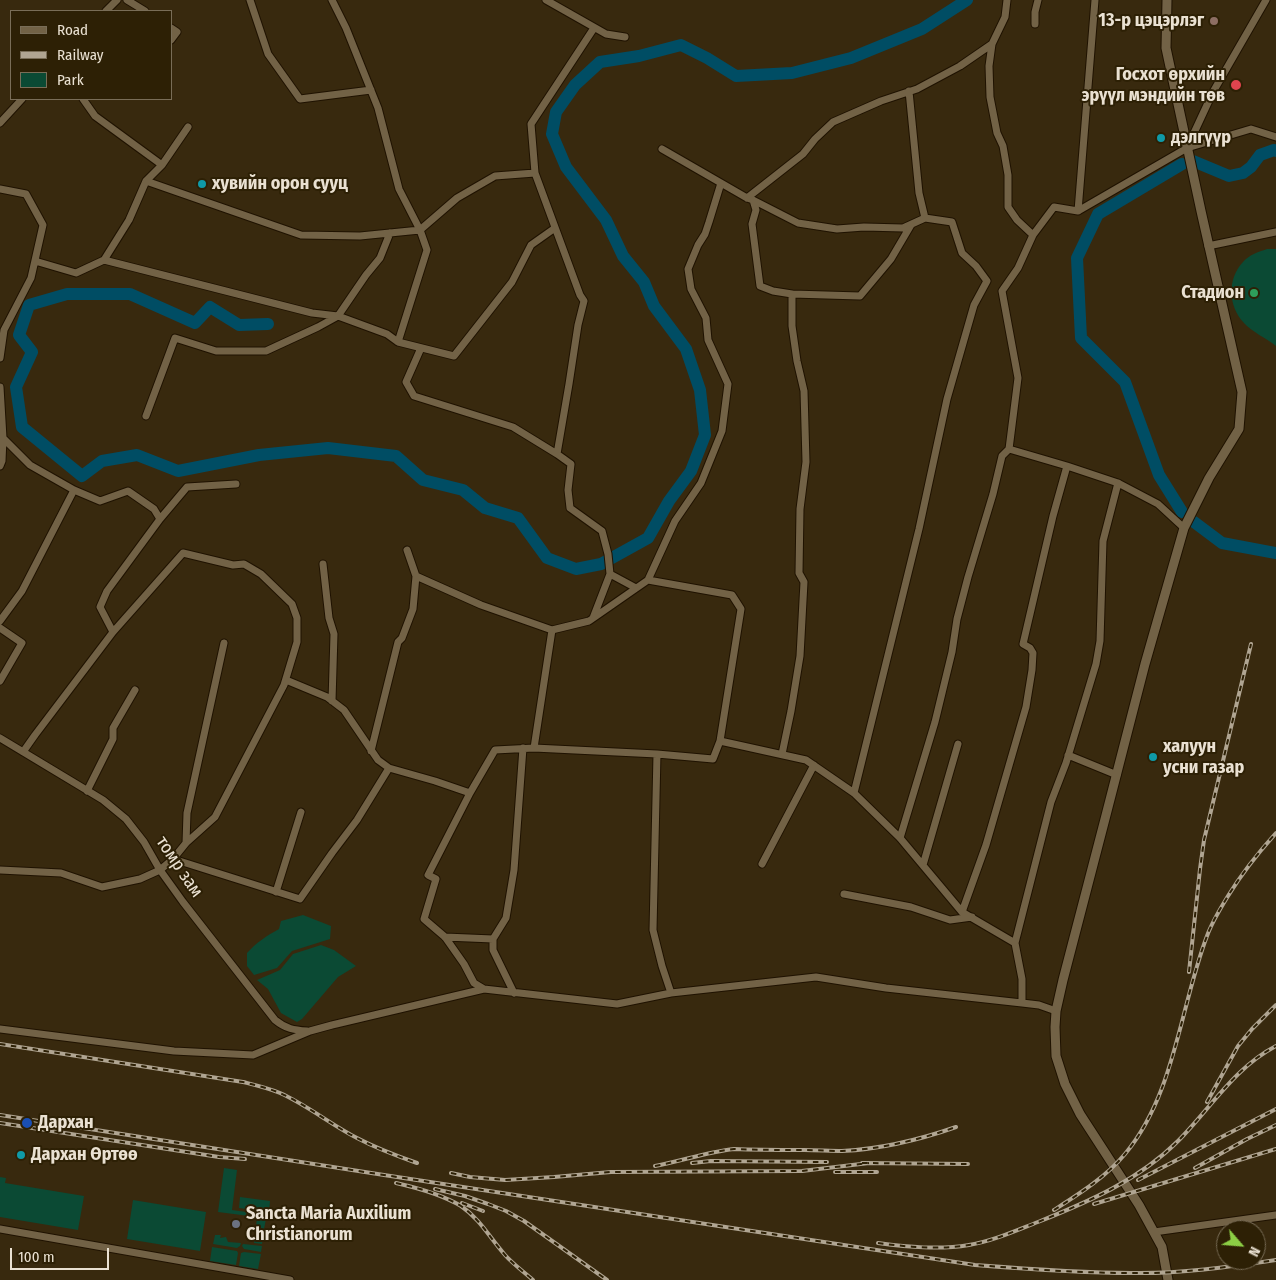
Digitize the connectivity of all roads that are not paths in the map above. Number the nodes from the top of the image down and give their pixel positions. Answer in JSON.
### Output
{"nodes":[{"id":1,"x":117,"y":0,"type":"edge"},
{"id":2,"x":127,"y":0,"type":"edge"},
{"id":3,"x":250,"y":0,"type":"edge"},
{"id":4,"x":332,"y":0,"type":"edge"},
{"id":5,"x":546,"y":0,"type":"edge"},
{"id":6,"x":1007,"y":0,"type":"edge"},
{"id":7,"x":1038,"y":0,"type":"edge"},
{"id":8,"x":1095,"y":0,"type":"edge"},
{"id":9,"x":1167,"y":0,"type":"edge"},
{"id":10,"x":1266,"y":0,"type":"edge"},
{"id":11,"x":107,"y":10,"type":"edge"},
{"id":12,"x":143,"y":10,"type":"edge"},
{"id":13,"x":1035,"y":24,"type":"dead end"},
{"id":14,"x":594,"y":28,"type":"junction"},
{"id":15,"x":172,"y":29,"type":"edge"},
{"id":16,"x":625,"y":36,"type":"dead end"},
{"id":17,"x":172,"y":38,"type":"edge"},
{"id":18,"x":992,"y":44,"type":"junction"},
{"id":19,"x":371,"y":90,"type":"junction"},
{"id":20,"x":909,"y":91,"type":"junction"},
{"id":21,"x":21,"y":100,"type":"edge"},
{"id":22,"x":84,"y":100,"type":"edge"},
{"id":23,"x":0,"y":123,"type":"edge"},
{"id":24,"x":188,"y":127,"type":"dead end"},
{"id":25,"x":1276,"y":137,"type":"edge"},
{"id":26,"x":1188,"y":148,"type":"junction"},
{"id":27,"x":662,"y":150,"type":"dead end"},
{"id":28,"x":162,"y":165,"type":"junction"},
{"id":29,"x":535,"y":172,"type":"junction"},
{"id":30,"x":146,"y":181,"type":"junction"},
{"id":31,"x":721,"y":183,"type":"junction"},
{"id":32,"x":0,"y":189,"type":"edge"},
{"id":33,"x":750,"y":199,"type":"junction"},
{"id":34,"x":1078,"y":210,"type":"junction"},
{"id":35,"x":925,"y":218,"type":"junction"},
{"id":36,"x":911,"y":225,"type":"junction"},
{"id":37,"x":555,"y":228,"type":"junction"},
{"id":38,"x":420,"y":230,"type":"junction"},
{"id":39,"x":1276,"y":232,"type":"edge"},
{"id":40,"x":390,"y":233,"type":"junction"},
{"id":41,"x":1033,"y":235,"type":"junction"},
{"id":42,"x":1208,"y":246,"type":"junction"},
{"id":43,"x":104,"y":260,"type":"junction"},
{"id":44,"x":34,"y":261,"type":"junction"},
{"id":45,"x":792,"y":294,"type":"junction"},
{"id":46,"x":338,"y":316,"type":"junction"},
{"id":47,"x":2,"y":330,"type":"edge"},
{"id":48,"x":398,"y":342,"type":"junction"},
{"id":49,"x":421,"y":348,"type":"junction"},
{"id":50,"x":0,"y":358,"type":"edge"},
{"id":51,"x":0,"y":387,"type":"edge"},
{"id":52,"x":146,"y":416,"type":"dead end"},
{"id":53,"x":3,"y":438,"type":"junction"},
{"id":54,"x":1009,"y":449,"type":"junction"},
{"id":55,"x":556,"y":454,"type":"junction"},
{"id":56,"x":0,"y":466,"type":"edge"},
{"id":57,"x":1067,"y":466,"type":"junction"},
{"id":58,"x":1118,"y":483,"type":"junction"},
{"id":59,"x":236,"y":484,"type":"dead end"},
{"id":60,"x":74,"y":490,"type":"junction"},
{"id":61,"x":160,"y":519,"type":"junction"},
{"id":62,"x":1184,"y":528,"type":"junction"},
{"id":63,"x":407,"y":550,"type":"dead end"},
{"id":64,"x":323,"y":564,"type":"dead end"},
{"id":65,"x":610,"y":574,"type":"junction"},
{"id":66,"x":416,"y":576,"type":"junction"},
{"id":67,"x":648,"y":580,"type":"junction"},
{"id":68,"x":636,"y":588,"type":"junction"},
{"id":69,"x":593,"y":618,"type":"junction"},
{"id":70,"x":0,"y":621,"type":"edge"},
{"id":71,"x":0,"y":628,"type":"edge"},
{"id":72,"x":552,"y":630,"type":"junction"},
{"id":73,"x":112,"y":632,"type":"junction"},
{"id":74,"x":224,"y":643,"type":"dead end"},
{"id":75,"x":286,"y":680,"type":"junction"},
{"id":76,"x":0,"y":681,"type":"edge"},
{"id":77,"x":135,"y":690,"type":"dead end"},
{"id":78,"x":332,"y":701,"type":"junction"},
{"id":79,"x":0,"y":738,"type":"edge"},
{"id":80,"x":720,"y":741,"type":"junction"},
{"id":81,"x":958,"y":744,"type":"dead end"},
{"id":82,"x":523,"y":748,"type":"junction"},
{"id":83,"x":534,"y":748,"type":"junction"},
{"id":84,"x":371,"y":750,"type":"junction"},
{"id":85,"x":23,"y":752,"type":"junction"},
{"id":86,"x":657,"y":754,"type":"junction"},
{"id":87,"x":782,"y":754,"type":"junction"},
{"id":88,"x":1068,"y":755,"type":"junction"},
{"id":89,"x":814,"y":765,"type":"junction"},
{"id":90,"x":389,"y":768,"type":"junction"},
{"id":91,"x":1116,"y":775,"type":"junction"},
{"id":92,"x":87,"y":791,"type":"junction"},
{"id":93,"x":854,"y":793,"type":"junction"},
{"id":94,"x":470,"y":794,"type":"junction"},
{"id":95,"x":301,"y":812,"type":"dead end"},
{"id":96,"x":900,"y":838,"type":"junction"},
{"id":97,"x":186,"y":843,"type":"junction"},
{"id":98,"x":173,"y":859,"type":"junction"},
{"id":99,"x":762,"y":864,"type":"dead end"},
{"id":100,"x":922,"y":865,"type":"junction"},
{"id":101,"x":0,"y":870,"type":"edge"},
{"id":102,"x":160,"y":870,"type":"junction"},
{"id":103,"x":276,"y":892,"type":"junction"},
{"id":104,"x":844,"y":894,"type":"dead end"},
{"id":105,"x":962,"y":912,"type":"junction"},
{"id":106,"x":972,"y":917,"type":"junction"},
{"id":107,"x":445,"y":937,"type":"junction"},
{"id":108,"x":493,"y":939,"type":"junction"},
{"id":109,"x":1015,"y":943,"type":"junction"},
{"id":110,"x":484,"y":990,"type":"junction"},
{"id":111,"x":514,"y":993,"type":"junction"},
{"id":112,"x":671,"y":993,"type":"junction"},
{"id":113,"x":1022,"y":1003,"type":"junction"},
{"id":114,"x":1056,"y":1011,"type":"junction"},
{"id":115,"x":0,"y":1030,"type":"edge"},
{"id":116,"x":310,"y":1031,"type":"junction"},
{"id":117,"x":1276,"y":1215,"type":"edge"},
{"id":118,"x":0,"y":1229,"type":"edge"},
{"id":119,"x":1154,"y":1232,"type":"junction"},
{"id":120,"x":290,"y":1280,"type":"edge"},
{"id":121,"x":1168,"y":1280,"type":"edge"}],
"edges":[{"from":1,"to":11,"type":"street"},
{"from":2,"to":12,"type":"street"},
{"from":3,"to":19,"type":"street"},
{"from":4,"to":19,"type":"street"},
{"from":5,"to":14,"type":"street"},
{"from":6,"to":18,"type":"street"},
{"from":7,"to":13,"type":"street"},
{"from":8,"to":34,"type":"street"},
{"from":9,"to":26,"type":"street"},
{"from":10,"to":26,"type":"street"},
{"from":14,"to":16,"type":"street"},
{"from":14,"to":29,"type":"street"},
{"from":15,"to":17,"type":"street"},
{"from":18,"to":20,"type":"street"},
{"from":18,"to":41,"type":"street"},
{"from":19,"to":38,"type":"street"},
{"from":20,"to":33,"type":"street"},
{"from":20,"to":35,"type":"street"},
{"from":21,"to":23,"type":"street"},
{"from":22,"to":28,"type":"street"},
{"from":24,"to":28,"type":"street"},
{"from":25,"to":26,"type":"street"},
{"from":26,"to":34,"type":"street"},
{"from":26,"to":42,"type":"street"},
{"from":27,"to":31,"type":"street"},
{"from":28,"to":30,"type":"street"},
{"from":29,"to":37,"type":"street"},
{"from":29,"to":38,"type":"street"},
{"from":30,"to":40,"type":"street"},
{"from":30,"to":43,"type":"street"},
{"from":31,"to":33,"type":"street"},
{"from":31,"to":67,"type":"street"},
{"from":32,"to":44,"type":"street"},
{"from":33,"to":36,"type":"street"},
{"from":33,"to":45,"type":"street"},
{"from":34,"to":41,"type":"street"},
{"from":35,"to":36,"type":"street"},
{"from":35,"to":93,"type":"street"},
{"from":36,"to":45,"type":"street"},
{"from":37,"to":49,"type":"street"},
{"from":37,"to":55,"type":"street"},
{"from":38,"to":40,"type":"street"},
{"from":38,"to":48,"type":"street"},
{"from":39,"to":42,"type":"street"},
{"from":40,"to":46,"type":"street"},
{"from":41,"to":54,"type":"street"},
{"from":42,"to":62,"type":"street"},
{"from":43,"to":44,"type":"street"},
{"from":43,"to":46,"type":"street"},
{"from":44,"to":47,"type":"street"},
{"from":45,"to":87,"type":"street"},
{"from":46,"to":48,"type":"street"},
{"from":46,"to":52,"type":"street"},
{"from":47,"to":50,"type":"street"},
{"from":48,"to":49,"type":"street"},
{"from":49,"to":55,"type":"street"},
{"from":51,"to":53,"type":"street"},
{"from":53,"to":56,"type":"street"},
{"from":53,"to":60,"type":"street"},
{"from":54,"to":57,"type":"street"},
{"from":54,"to":96,"type":"street"},
{"from":55,"to":65,"type":"street"},
{"from":57,"to":58,"type":"street"},
{"from":57,"to":105,"type":"street"},
{"from":58,"to":62,"type":"street"},
{"from":58,"to":88,"type":"street"},
{"from":59,"to":61,"type":"street"},
{"from":60,"to":61,"type":"street"},
{"from":60,"to":70,"type":"street"},
{"from":61,"to":73,"type":"street"},
{"from":62,"to":91,"type":"street"},
{"from":63,"to":66,"type":"street"},
{"from":64,"to":78,"type":"street"},
{"from":65,"to":68,"type":"street"},
{"from":65,"to":69,"type":"street"},
{"from":66,"to":72,"type":"street"},
{"from":66,"to":84,"type":"street"},
{"from":67,"to":68,"type":"street"},
{"from":67,"to":80,"type":"street"},
{"from":68,"to":69,"type":"street"},
{"from":69,"to":72,"type":"street"},
{"from":71,"to":76,"type":"street"},
{"from":72,"to":83,"type":"street"},
{"from":73,"to":75,"type":"street"},
{"from":73,"to":85,"type":"street"},
{"from":74,"to":97,"type":"street"},
{"from":75,"to":78,"type":"street"},
{"from":75,"to":97,"type":"street"},
{"from":77,"to":92,"type":"street"},
{"from":78,"to":84,"type":"street"},
{"from":79,"to":85,"type":"street","name":"томр зам"},
{"from":80,"to":86,"type":"street"},
{"from":80,"to":87,"type":"street"},
{"from":81,"to":100,"type":"street"},
{"from":82,"to":83,"type":"street"},
{"from":82,"to":94,"type":"street"},
{"from":82,"to":108,"type":"street"},
{"from":83,"to":86,"type":"street"},
{"from":84,"to":90,"type":"street"},
{"from":85,"to":92,"type":"street","name":"томр зам"},
{"from":86,"to":112,"type":"street"},
{"from":87,"to":89,"type":"street"},
{"from":88,"to":91,"type":"street"},
{"from":88,"to":109,"type":"street"},
{"from":89,"to":93,"type":"street"},
{"from":89,"to":99,"type":"street"},
{"from":90,"to":94,"type":"street"},
{"from":90,"to":103,"type":"street"},
{"from":91,"to":114,"type":"street"},
{"from":92,"to":102,"type":"street","name":"томр зам"},
{"from":93,"to":96,"type":"street"},
{"from":94,"to":107,"type":"street"},
{"from":95,"to":103,"type":"street"},
{"from":96,"to":100,"type":"street"},
{"from":97,"to":98,"type":"street"},
{"from":98,"to":102,"type":"street"},
{"from":98,"to":103,"type":"street"},
{"from":100,"to":105,"type":"street"},
{"from":101,"to":102,"type":"street"},
{"from":102,"to":116,"type":"street","name":"томр зам"},
{"from":104,"to":106,"type":"street"},
{"from":105,"to":106,"type":"street"},
{"from":106,"to":109,"type":"street"},
{"from":107,"to":108,"type":"street"},
{"from":107,"to":110,"type":"street"},
{"from":108,"to":111,"type":"street"},
{"from":109,"to":113,"type":"street"},
{"from":110,"to":111,"type":"street"},
{"from":110,"to":116,"type":"street"},
{"from":111,"to":112,"type":"street"},
{"from":112,"to":113,"type":"street"},
{"from":113,"to":114,"type":"street"},
{"from":114,"to":119,"type":"street"},
{"from":115,"to":116,"type":"street"},
{"from":117,"to":119,"type":"street"},
{"from":118,"to":120,"type":"street"},
{"from":119,"to":121,"type":"street"}]}
